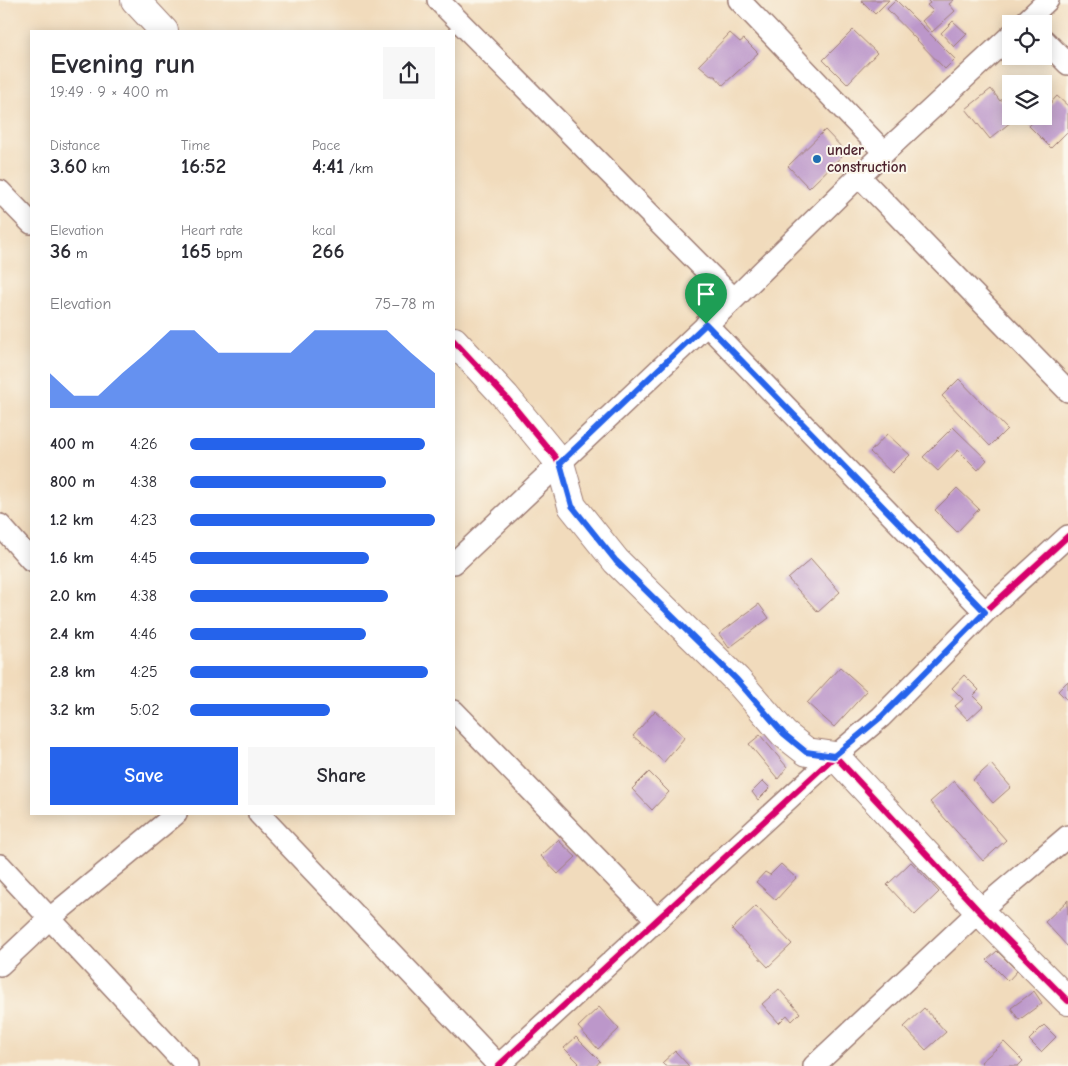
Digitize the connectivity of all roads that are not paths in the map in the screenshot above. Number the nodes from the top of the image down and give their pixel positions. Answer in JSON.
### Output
{"nodes":[{"id":1,"x":135,"y":0,"type":"edge"},
{"id":2,"x":438,"y":0,"type":"edge"},
{"id":3,"x":738,"y":0,"type":"edge"},
{"id":4,"x":1048,"y":0,"type":"edge"},
{"id":5,"x":1033,"y":15,"type":"edge"},
{"id":6,"x":163,"y":30,"type":"edge"},
{"id":7,"x":1002,"y":44,"type":"edge"},
{"id":8,"x":1052,"y":48,"type":"edge"},
{"id":9,"x":1068,"y":64,"type":"edge"},
{"id":10,"x":884,"y":152,"type":"junction"},
{"id":11,"x":859,"y":176,"type":"junction"},
{"id":12,"x":0,"y":191,"type":"edge"},
{"id":13,"x":30,"y":222,"type":"edge"},
{"id":14,"x":734,"y":299,"type":"junction"},
{"id":15,"x":706,"y":324,"type":"junction"},
{"id":16,"x":455,"y":342,"type":"edge"},
{"id":17,"x":1068,"y":391,"type":"edge"},
{"id":18,"x":560,"y":463,"type":"junction"},
{"id":19,"x":0,"y":525,"type":"edge"},
{"id":20,"x":1068,"y":536,"type":"edge"},
{"id":21,"x":30,"y":559,"type":"edge"},
{"id":22,"x":455,"y":562,"type":"edge"},
{"id":23,"x":985,"y":612,"type":"junction"},
{"id":24,"x":455,"y":712,"type":"edge"},
{"id":25,"x":834,"y":756,"type":"junction"},
{"id":26,"x":175,"y":815,"type":"edge"},
{"id":27,"x":260,"y":815,"type":"edge"},
{"id":28,"x":1068,"y":836,"type":"edge"},
{"id":29,"x":0,"y":865,"type":"edge"},
{"id":30,"x":979,"y":912,"type":"junction"},
{"id":31,"x":49,"y":919,"type":"junction"},
{"id":32,"x":657,"y":920,"type":"junction"},
{"id":33,"x":0,"y":964,"type":"edge"},
{"id":34,"x":1068,"y":1001,"type":"edge"},
{"id":35,"x":187,"y":1066,"type":"edge"},
{"id":36,"x":499,"y":1066,"type":"edge"},
{"id":37,"x":814,"y":1066,"type":"edge"}],
"edges":[{"from":1,"to":6,"type":"street"},
{"from":2,"to":14,"type":"street"},
{"from":3,"to":10,"type":"street"},
{"from":4,"to":5,"type":"street"},
{"from":7,"to":10,"type":"street"},
{"from":8,"to":9,"type":"street"},
{"from":10,"to":11,"type":"street"},
{"from":11,"to":14,"type":"street"},
{"from":11,"to":17,"type":"street"},
{"from":12,"to":13,"type":"street"},
{"from":14,"to":15,"type":"street"},
{"from":15,"to":18,"type":"street"},
{"from":15,"to":23,"type":"street"},
{"from":16,"to":18,"type":"street"},
{"from":18,"to":22,"type":"street"},
{"from":18,"to":25,"type":"street"},
{"from":19,"to":21,"type":"street"},
{"from":20,"to":23,"type":"street"},
{"from":23,"to":25,"type":"street"},
{"from":24,"to":32,"type":"street"},
{"from":25,"to":30,"type":"street"},
{"from":25,"to":32,"type":"street"},
{"from":26,"to":31,"type":"street"},
{"from":27,"to":36,"type":"street"},
{"from":28,"to":30,"type":"street"},
{"from":29,"to":31,"type":"street"},
{"from":30,"to":34,"type":"street"},
{"from":30,"to":37,"type":"street"},
{"from":31,"to":33,"type":"street"},
{"from":31,"to":35,"type":"street"},
{"from":32,"to":36,"type":"street"}]}
